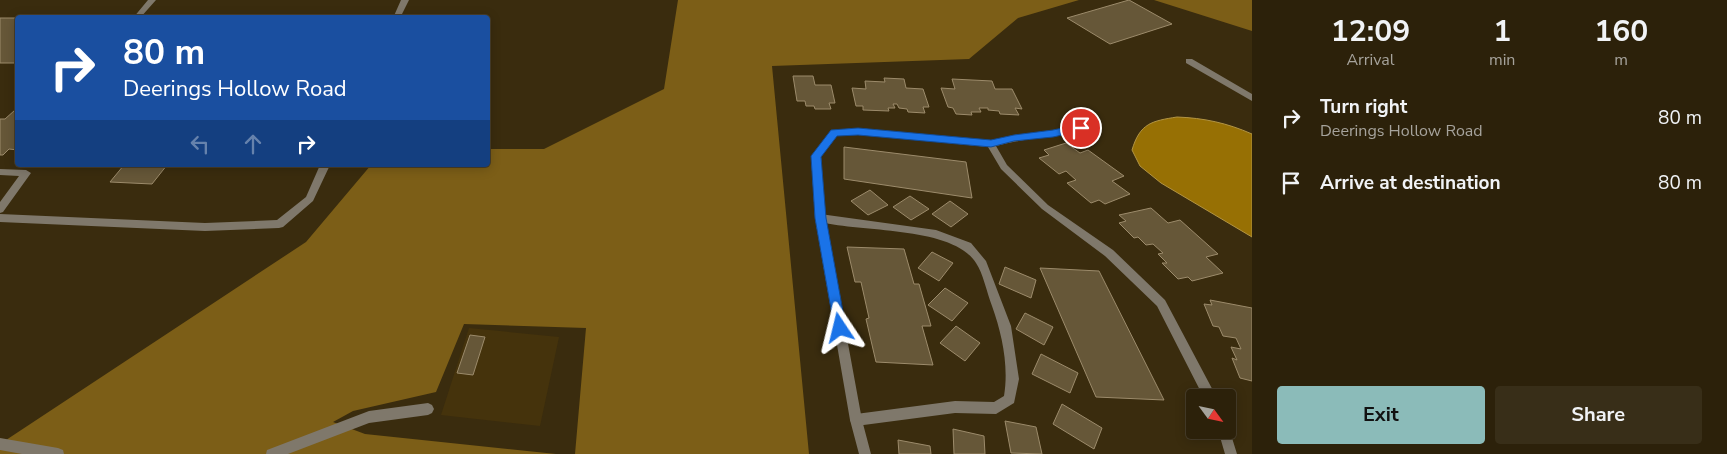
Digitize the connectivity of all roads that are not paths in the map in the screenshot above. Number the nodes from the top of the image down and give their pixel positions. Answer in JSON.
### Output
{"nodes":[{"id":1,"x":152,"y":0,"type":"edge"},
{"id":2,"x":405,"y":0,"type":"edge"},
{"id":3,"x":139,"y":15,"type":"edge"},
{"id":4,"x":398,"y":15,"type":"edge"},
{"id":5,"x":1189,"y":61,"type":"dead end"},
{"id":6,"x":1252,"y":98,"type":"edge"},
{"id":7,"x":1081,"y":128,"type":"dead end"},
{"id":8,"x":991,"y":144,"type":"junction"},
{"id":9,"x":324,"y":167,"type":"edge"},
{"id":10,"x":0,"y":172,"type":"edge"},
{"id":11,"x":0,"y":209,"type":"edge"},
{"id":12,"x":0,"y":218,"type":"edge"},
{"id":13,"x":820,"y":218,"type":"junction"},
{"id":14,"x":1206,"y":389,"type":"edge"},
{"id":15,"x":428,"y":409,"type":"dead end"},
{"id":16,"x":856,"y":420,"type":"junction"},
{"id":17,"x":1227,"y":439,"type":"edge"},
{"id":18,"x":0,"y":444,"type":"edge"},
{"id":19,"x":58,"y":454,"type":"edge"},
{"id":20,"x":272,"y":454,"type":"edge"},
{"id":21,"x":864,"y":454,"type":"edge"},
{"id":22,"x":1231,"y":454,"type":"edge"}],
"edges":[{"from":1,"to":3,"type":"street"},
{"from":2,"to":4,"type":"street"},
{"from":5,"to":6,"type":"street"},
{"from":7,"to":8,"type":"street"},
{"from":8,"to":13,"type":"street"},
{"from":8,"to":14,"type":"street"},
{"from":9,"to":12,"type":"street"},
{"from":10,"to":11,"type":"street"},
{"from":13,"to":16,"type":"street"},
{"from":13,"to":16,"type":"street"},
{"from":15,"to":20,"type":"street"},
{"from":16,"to":21,"type":"street"},
{"from":17,"to":22,"type":"street"},
{"from":18,"to":19,"type":"street"}]}
